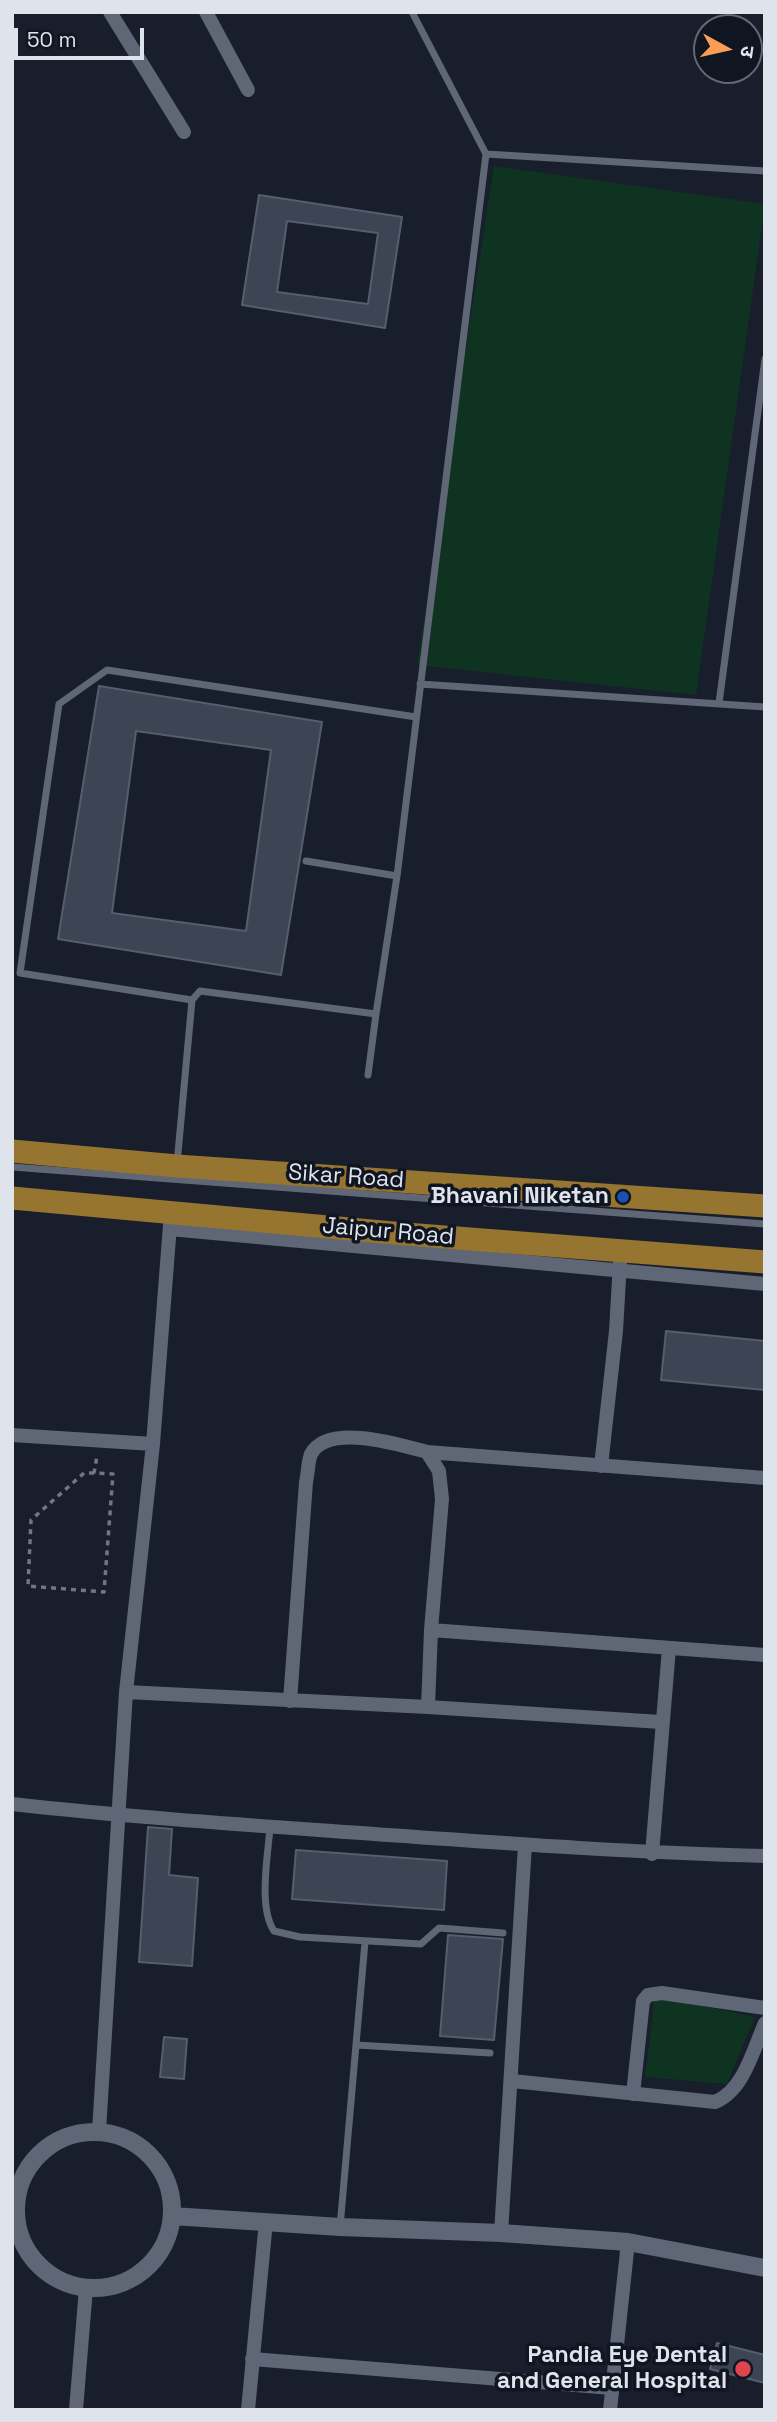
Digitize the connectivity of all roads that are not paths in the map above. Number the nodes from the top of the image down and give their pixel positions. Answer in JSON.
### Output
{"nodes":[{"id":1,"x":206,"y":12,"type":"edge"},
{"id":2,"x":412,"y":12,"type":"edge"},
{"id":3,"x":114,"y":13,"type":"edge"},
{"id":4,"x":248,"y":90,"type":"dead end"},
{"id":5,"x":184,"y":132,"type":"dead end"},
{"id":6,"x":486,"y":154,"type":"junction"},
{"id":7,"x":765,"y":172,"type":"edge"},
{"id":8,"x":765,"y":359,"type":"edge"},
{"id":9,"x":420,"y":684,"type":"junction"},
{"id":10,"x":719,"y":703,"type":"junction"},
{"id":11,"x":765,"y":707,"type":"edge"},
{"id":12,"x":416,"y":717,"type":"junction"},
{"id":13,"x":306,"y":861,"type":"dead end"},
{"id":14,"x":397,"y":876,"type":"junction"},
{"id":15,"x":192,"y":1000,"type":"junction"},
{"id":16,"x":376,"y":1014,"type":"junction"},
{"id":17,"x":368,"y":1074,"type":"dead end"},
{"id":18,"x":12,"y":1151,"type":"edge"},
{"id":19,"x":177,"y":1166,"type":"junction"},
{"id":20,"x":12,"y":1167,"type":"edge"},
{"id":21,"x":12,"y":1198,"type":"edge"},
{"id":22,"x":765,"y":1206,"type":"edge"},
{"id":23,"x":170,"y":1220,"type":"junction"},
{"id":24,"x":765,"y":1224,"type":"edge"},
{"id":25,"x":620,"y":1261,"type":"junction"},
{"id":26,"x":765,"y":1262,"type":"edge"},
{"id":27,"x":765,"y":1284,"type":"edge"},
{"id":28,"x":12,"y":1436,"type":"edge"},
{"id":29,"x":153,"y":1444,"type":"junction"},
{"id":30,"x":427,"y":1452,"type":"junction"},
{"id":31,"x":601,"y":1466,"type":"junction"},
{"id":32,"x":765,"y":1478,"type":"edge"},
{"id":33,"x":431,"y":1630,"type":"junction"},
{"id":34,"x":669,"y":1648,"type":"junction"},
{"id":35,"x":765,"y":1656,"type":"edge"},
{"id":36,"x":126,"y":1692,"type":"junction"},
{"id":37,"x":290,"y":1701,"type":"junction"},
{"id":38,"x":428,"y":1707,"type":"junction"},
{"id":39,"x":661,"y":1722,"type":"junction"},
{"id":40,"x":12,"y":1804,"type":"edge"},
{"id":41,"x":119,"y":1816,"type":"junction"},
{"id":42,"x":270,"y":1827,"type":"junction"},
{"id":43,"x":525,"y":1845,"type":"junction"},
{"id":44,"x":652,"y":1854,"type":"junction"},
{"id":45,"x":765,"y":1856,"type":"edge"},
{"id":46,"x":503,"y":1933,"type":"dead end"},
{"id":47,"x":365,"y":1942,"type":"junction"},
{"id":48,"x":765,"y":2008,"type":"edge"},
{"id":49,"x":765,"y":2023,"type":"edge"},
{"id":50,"x":357,"y":2045,"type":"junction"},
{"id":51,"x":490,"y":2053,"type":"dead end"},
{"id":52,"x":512,"y":2081,"type":"junction"},
{"id":53,"x":633,"y":2094,"type":"junction"},
{"id":54,"x":99,"y":2131,"type":"junction"},
{"id":55,"x":14,"y":2203,"type":"edge"},
{"id":56,"x":172,"y":2216,"type":"junction"},
{"id":57,"x":266,"y":2221,"type":"junction"},
{"id":58,"x":340,"y":2227,"type":"junction"},
{"id":59,"x":501,"y":2232,"type":"junction"},
{"id":60,"x":628,"y":2242,"type":"junction"},
{"id":61,"x":765,"y":2268,"type":"edge"},
{"id":62,"x":86,"y":2288,"type":"junction"},
{"id":63,"x":252,"y":2359,"type":"junction"},
{"id":64,"x":612,"y":2388,"type":"junction"},
{"id":65,"x":76,"y":2410,"type":"edge"},
{"id":66,"x":248,"y":2410,"type":"edge"},
{"id":67,"x":610,"y":2410,"type":"edge"}],
"edges":[{"from":1,"to":4,"type":"street"},
{"from":2,"to":6,"type":"lane"},
{"from":3,"to":5,"type":"street"},
{"from":6,"to":7,"type":"lane"},
{"from":6,"to":9,"type":"lane"},
{"from":8,"to":10,"type":"lane"},
{"from":9,"to":10,"type":"lane"},
{"from":9,"to":12,"type":"lane"},
{"from":10,"to":11,"type":"lane"},
{"from":12,"to":14,"type":"lane"},
{"from":12,"to":15,"type":"lane"},
{"from":13,"to":14,"type":"lane"},
{"from":14,"to":16,"type":"lane"},
{"from":15,"to":16,"type":"lane"},
{"from":15,"to":19,"type":"lane"},
{"from":16,"to":17,"type":"lane"},
{"from":18,"to":19,"type":"main road","name":"Sikar Road"},
{"from":19,"to":22,"type":"main road","name":"Sikar Road"},
{"from":20,"to":24,"type":"lane"},
{"from":21,"to":23,"type":"main road","name":"Jaipur Road"},
{"from":23,"to":25,"type":"main road","name":"Jaipur Road"},
{"from":23,"to":29,"type":"street"},
{"from":25,"to":26,"type":"main road","name":"Jaipur Road"},
{"from":25,"to":27,"type":"street"},
{"from":25,"to":31,"type":"street"},
{"from":28,"to":29,"type":"street"},
{"from":29,"to":36,"type":"street"},
{"from":30,"to":31,"type":"street"},
{"from":30,"to":33,"type":"street"},
{"from":30,"to":37,"type":"street"},
{"from":31,"to":32,"type":"street"},
{"from":33,"to":34,"type":"street"},
{"from":33,"to":38,"type":"street"},
{"from":34,"to":35,"type":"street"},
{"from":34,"to":39,"type":"street"},
{"from":36,"to":37,"type":"street"},
{"from":36,"to":41,"type":"street"},
{"from":37,"to":38,"type":"street"},
{"from":38,"to":39,"type":"street"},
{"from":39,"to":44,"type":"street"},
{"from":40,"to":41,"type":"street"},
{"from":41,"to":42,"type":"street"},
{"from":41,"to":54,"type":"street"},
{"from":42,"to":43,"type":"street"},
{"from":42,"to":47,"type":"lane"},
{"from":43,"to":44,"type":"street"},
{"from":43,"to":52,"type":"street"},
{"from":44,"to":45,"type":"street"},
{"from":46,"to":47,"type":"lane"},
{"from":47,"to":50,"type":"lane"},
{"from":48,"to":53,"type":"street"},
{"from":49,"to":53,"type":"street"},
{"from":50,"to":51,"type":"lane"},
{"from":50,"to":58,"type":"lane"},
{"from":52,"to":53,"type":"street"},
{"from":52,"to":59,"type":"street"},
{"from":54,"to":55,"type":"street"},
{"from":54,"to":56,"type":"street"},
{"from":55,"to":62,"type":"street"},
{"from":56,"to":57,"type":"street"},
{"from":56,"to":62,"type":"street"},
{"from":57,"to":58,"type":"street"},
{"from":57,"to":63,"type":"street"},
{"from":58,"to":59,"type":"street"},
{"from":59,"to":60,"type":"street"},
{"from":60,"to":61,"type":"street"},
{"from":60,"to":64,"type":"street"},
{"from":62,"to":65,"type":"street"},
{"from":63,"to":64,"type":"street"},
{"from":63,"to":66,"type":"street"},
{"from":64,"to":67,"type":"street"}]}
